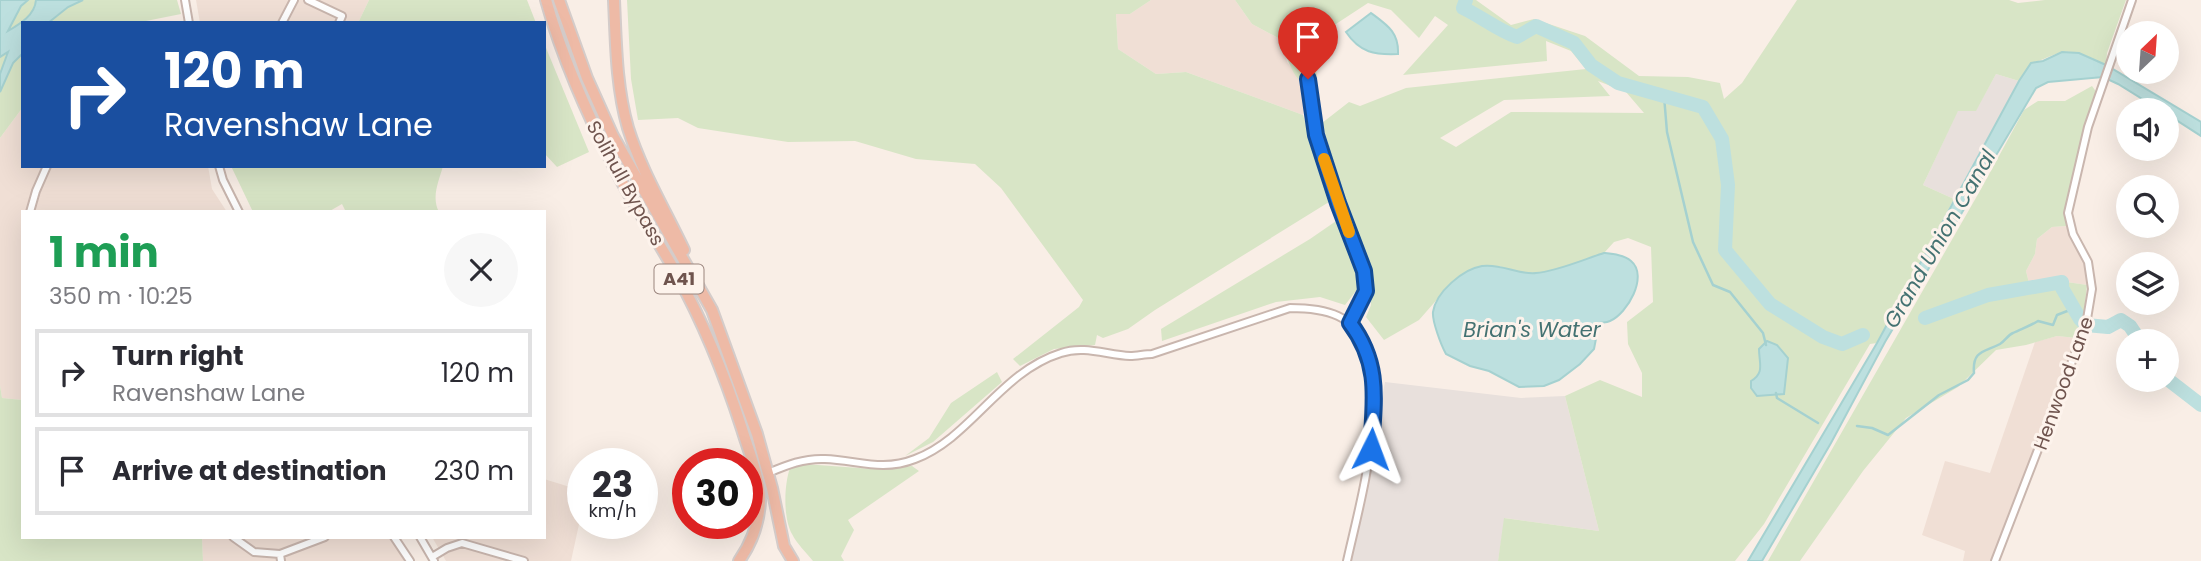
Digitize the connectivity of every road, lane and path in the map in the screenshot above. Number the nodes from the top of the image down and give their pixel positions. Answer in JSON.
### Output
{"nodes":[{"id":1,"x":185,"y":0,"type":"edge"},
{"id":2,"x":294,"y":0,"type":"edge"},
{"id":3,"x":308,"y":0,"type":"edge"},
{"id":4,"x":539,"y":0,"type":"edge"},
{"id":5,"x":546,"y":0,"type":"edge"},
{"id":6,"x":559,"y":0,"type":"edge"},
{"id":7,"x":614,"y":0,"type":"edge"},
{"id":8,"x":2132,"y":0,"type":"edge"},
{"id":9,"x":317,"y":2,"type":"edge"},
{"id":10,"x":189,"y":21,"type":"edge"},
{"id":11,"x":283,"y":21,"type":"edge"},
{"id":12,"x":340,"y":21,"type":"edge"},
{"id":13,"x":557,"y":40,"type":"junction"},
{"id":14,"x":1308,"y":79,"type":"dead end"},
{"id":15,"x":46,"y":168,"type":"edge"},
{"id":16,"x":220,"y":168,"type":"edge"},
{"id":17,"x":31,"y":210,"type":"edge"},
{"id":18,"x":238,"y":210,"type":"edge"},
{"id":19,"x":712,"y":310,"type":"junction"},
{"id":20,"x":1350,"y":323,"type":"junction"},
{"id":21,"x":768,"y":473,"type":"junction"},
{"id":22,"x":236,"y":539,"type":"edge"},
{"id":23,"x":321,"y":539,"type":"edge"},
{"id":24,"x":395,"y":539,"type":"edge"},
{"id":25,"x":421,"y":539,"type":"edge"},
{"id":26,"x":281,"y":558,"type":"edge"},
{"id":27,"x":433,"y":559,"type":"edge"},
{"id":28,"x":410,"y":561,"type":"edge"},
{"id":29,"x":524,"y":561,"type":"edge"},
{"id":30,"x":739,"y":561,"type":"edge"},
{"id":31,"x":793,"y":561,"type":"edge"},
{"id":32,"x":1347,"y":561,"type":"edge"},
{"id":33,"x":1995,"y":561,"type":"edge"}],
"edges":[{"from":1,"to":10,"type":"street"},
{"from":2,"to":11,"type":"street"},
{"from":3,"to":9,"type":"street"},
{"from":4,"to":13,"type":"highway"},
{"from":5,"to":13,"type":"highway","name":"Solihull Bypass","number":"A41"},
{"from":6,"to":19,"type":"highway","name":"Solihull Bypass","number":"A41"},
{"from":7,"to":19,"type":"highway"},
{"from":8,"to":33,"type":"street","name":"Henwood Lane"},
{"from":9,"to":12,"type":"street"},
{"from":13,"to":30,"type":"highway","name":"Solihull Bypass","number":"A41"},
{"from":14,"to":20,"type":"street"},
{"from":15,"to":17,"type":"street"},
{"from":16,"to":18,"type":"street"},
{"from":19,"to":21,"type":"highway","name":"Solihull Bypass","number":"A41"},
{"from":20,"to":21,"type":"street"},
{"from":20,"to":32,"type":"street"},
{"from":21,"to":31,"type":"highway","name":"Solihull Bypass","number":"A41"},
{"from":22,"to":26,"type":"street"},
{"from":23,"to":26,"type":"street"},
{"from":24,"to":28,"type":"street"},
{"from":25,"to":27,"type":"street"},
{"from":27,"to":29,"type":"street"}]}
